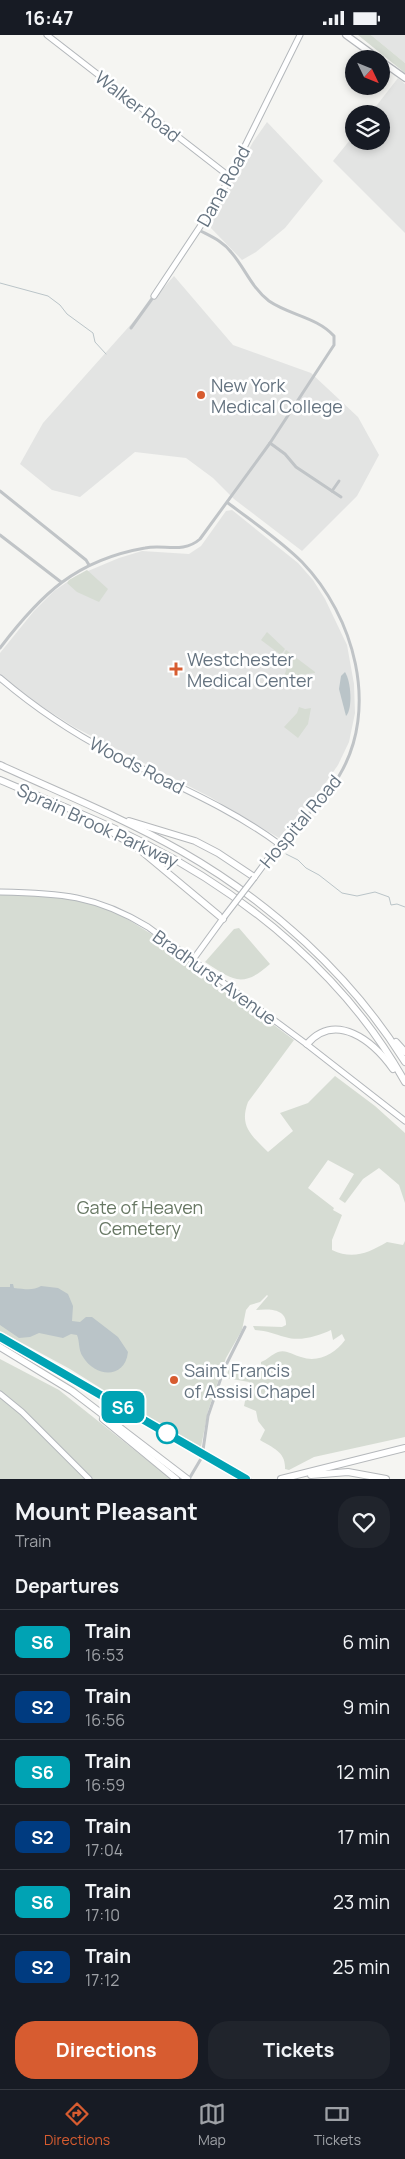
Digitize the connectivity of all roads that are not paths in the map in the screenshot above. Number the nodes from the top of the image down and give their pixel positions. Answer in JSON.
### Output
{"nodes":[{"id":1,"x":47,"y":35,"type":"edge"},
{"id":2,"x":300,"y":35,"type":"edge"},
{"id":3,"x":346,"y":35,"type":"edge"},
{"id":4,"x":366,"y":50,"type":"edge"},
{"id":5,"x":390,"y":67,"type":"edge"},
{"id":6,"x":405,"y":78,"type":"edge"},
{"id":7,"x":230,"y":177,"type":"junction"},
{"id":8,"x":199,"y":230,"type":"junction"},
{"id":9,"x":154,"y":297,"type":"joint"},
{"id":10,"x":131,"y":328,"type":"dead end"},
{"id":11,"x":270,"y":443,"type":"junction"},
{"id":12,"x":339,"y":481,"type":"dead end"},
{"id":13,"x":0,"y":491,"type":"edge"},
{"id":14,"x":332,"y":491,"type":"junction"},
{"id":15,"x":341,"y":497,"type":"dead end"},
{"id":16,"x":228,"y":503,"type":"junction"},
{"id":17,"x":0,"y":535,"type":"edge"},
{"id":18,"x":89,"y":565,"type":"junction"},
{"id":19,"x":61,"y":582,"type":"junction"},
{"id":20,"x":0,"y":648,"type":"edge"},
{"id":21,"x":0,"y":678,"type":"edge"},
{"id":22,"x":0,"y":765,"type":"edge"},
{"id":23,"x":0,"y":780,"type":"edge"},
{"id":24,"x":108,"y":815,"type":"junction"},
{"id":25,"x":92,"y":820,"type":"junction"},
{"id":26,"x":279,"y":844,"type":"junction"},
{"id":27,"x":254,"y":877,"type":"junction"},
{"id":28,"x":0,"y":892,"type":"edge"},
{"id":29,"x":223,"y":918,"type":"junction"},
{"id":30,"x":192,"y":961,"type":"junction"},
{"id":31,"x":379,"y":1024,"type":"junction"},
{"id":32,"x":307,"y":1044,"type":"junction"},
{"id":33,"x":405,"y":1052,"type":"edge"},
{"id":34,"x":405,"y":1062,"type":"edge"},
{"id":35,"x":405,"y":1084,"type":"edge"},
{"id":36,"x":404,"y":1120,"type":"edge"},
{"id":37,"x":245,"y":1327,"type":"dead end"},
{"id":38,"x":0,"y":1347,"type":"edge"},
{"id":39,"x":0,"y":1351,"type":"edge"},
{"id":40,"x":0,"y":1394,"type":"edge"},
{"id":41,"x":405,"y":1448,"type":"edge"},
{"id":42,"x":89,"y":1479,"type":"edge"},
{"id":43,"x":176,"y":1479,"type":"edge"},
{"id":44,"x":188,"y":1479,"type":"edge"},
{"id":45,"x":282,"y":1479,"type":"edge"},
{"id":46,"x":296,"y":1479,"type":"edge"},
{"id":47,"x":386,"y":1479,"type":"edge"}],
"edges":[{"from":1,"to":7,"type":"street","name":"Walker Road"},
{"from":2,"to":7,"type":"street","name":"Dana Road"},
{"from":3,"to":4,"type":"main road"},
{"from":5,"to":6,"type":"main road"},
{"from":7,"to":8,"type":"street","name":"Dana Road"},
{"from":8,"to":9,"type":"street","name":"Dana Road"},
{"from":8,"to":11,"type":"street"},
{"from":9,"to":10,"type":"street","name":"Dana Road"},
{"from":11,"to":14,"type":"street"},
{"from":11,"to":16,"type":"street"},
{"from":12,"to":14,"type":"street"},
{"from":13,"to":18,"type":"street"},
{"from":14,"to":15,"type":"street"},
{"from":16,"to":18,"type":"street"},
{"from":16,"to":26,"type":"street","name":"Hospital Road"},
{"from":17,"to":19,"type":"street"},
{"from":18,"to":19,"type":"street"},
{"from":19,"to":20,"type":"street"},
{"from":21,"to":26,"type":"street","name":"Woods Road"},
{"from":22,"to":24,"type":"highway","name":"Sprain Brook Parkway"},
{"from":23,"to":25,"type":"highway","name":"Sprain Brook Parkway"},
{"from":24,"to":27,"type":"highway"},
{"from":24,"to":31,"type":"highway","name":"Sprain Brook Parkway"},
{"from":25,"to":29,"type":"highway"},
{"from":25,"to":35,"type":"highway","name":"Sprain Brook Parkway"},
{"from":26,"to":27,"type":"street","name":"Hospital Road"},
{"from":27,"to":29,"type":"street","name":"Hospital Road","bridge":true},
{"from":28,"to":30,"type":"street","name":"Bradhurst Avenue"},
{"from":29,"to":30,"type":"street","name":"Hospital Road"},
{"from":30,"to":32,"type":"street","name":"Bradhurst Avenue"},
{"from":31,"to":33,"type":"highway"},
{"from":31,"to":34,"type":"highway","name":"Sprain Brook Parkway"},
{"from":32,"to":35,"type":"highway"},
{"from":32,"to":36,"type":"street","name":"Bradhurst Avenue"},
{"from":37,"to":44,"type":"street"},
{"from":38,"to":44,"type":"highway"},
{"from":39,"to":43,"type":"highway"},
{"from":40,"to":42,"type":"street"},
{"from":41,"to":45,"type":"highway"},
{"from":46,"to":47,"type":"highway"}]}
